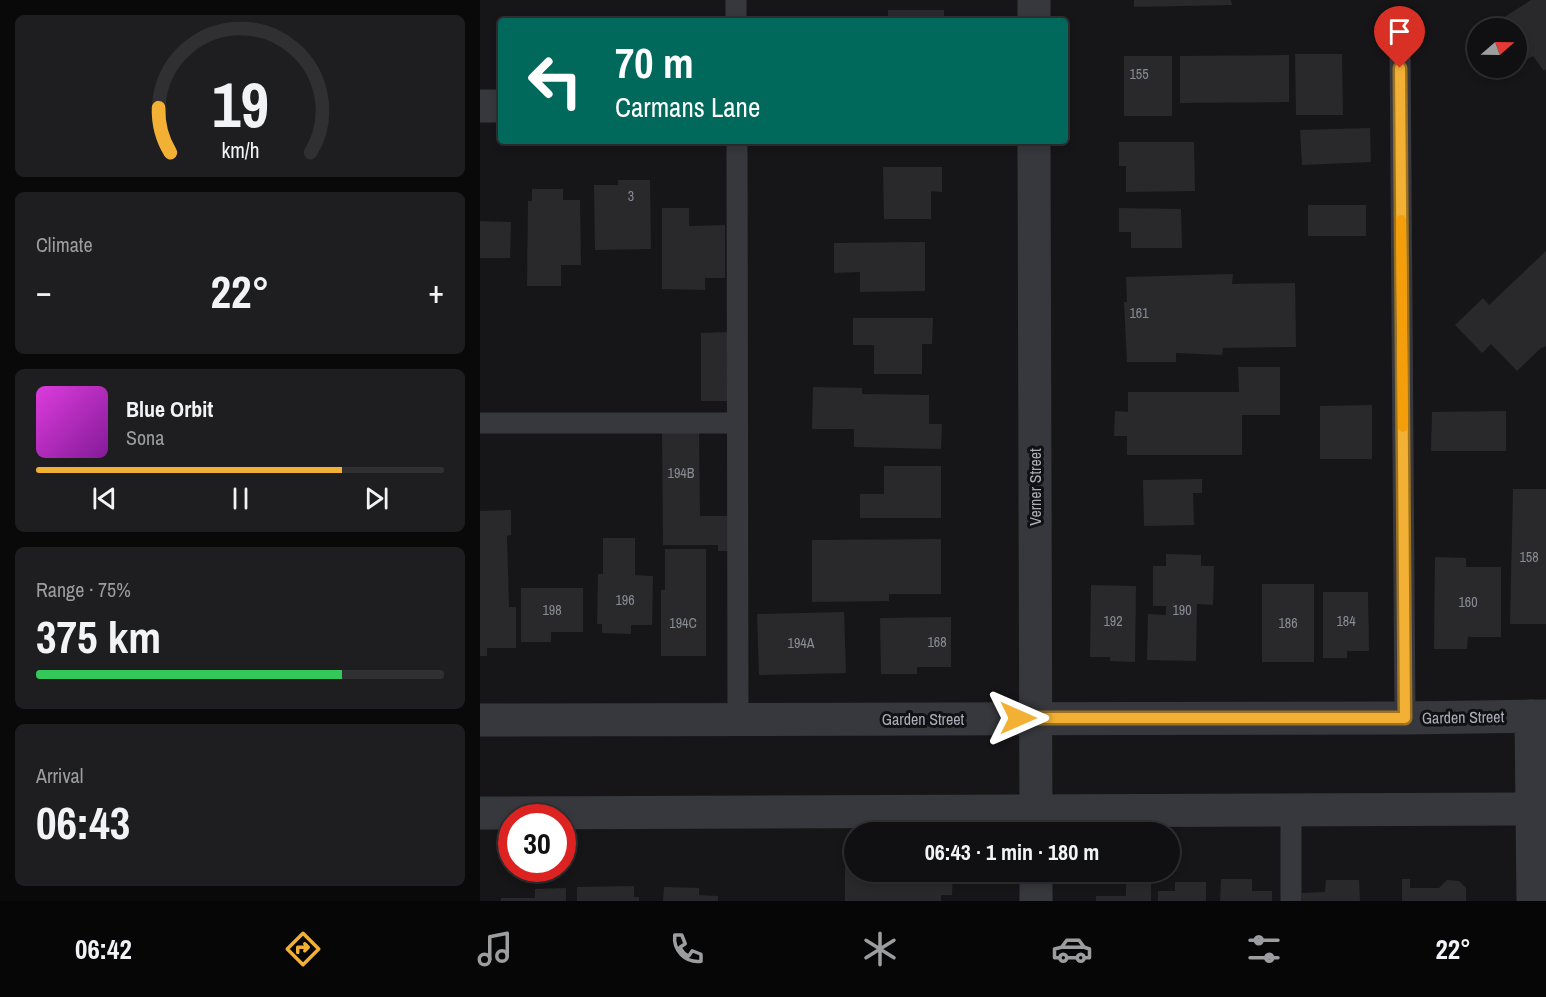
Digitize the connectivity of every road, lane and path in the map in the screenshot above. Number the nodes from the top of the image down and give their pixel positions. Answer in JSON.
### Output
{"nodes":[{"id":1,"x":736,"y":0,"type":"edge"},
{"id":2,"x":1034,"y":0,"type":"edge"},
{"id":3,"x":736,"y":18,"type":"edge"},
{"id":4,"x":1034,"y":18,"type":"edge"},
{"id":5,"x":1400,"y":44,"type":"dead end"},
{"id":6,"x":480,"y":106,"type":"edge"},
{"id":7,"x":498,"y":106,"type":"edge"},
{"id":8,"x":737,"y":144,"type":"edge"},
{"id":9,"x":1034,"y":144,"type":"edge"},
{"id":10,"x":480,"y":423,"type":"edge"},
{"id":11,"x":737,"y":423,"type":"junction"},
{"id":12,"x":1539,"y":716,"type":"edge"},
{"id":13,"x":1036,"y":718,"type":"junction"},
{"id":14,"x":1405,"y":718,"type":"junction"},
{"id":15,"x":738,"y":719,"type":"junction"},
{"id":16,"x":480,"y":720,"type":"edge"},
{"id":17,"x":1539,"y":809,"type":"edge"},
{"id":18,"x":1291,"y":810,"type":"junction"},
{"id":19,"x":480,"y":813,"type":"edge"},
{"id":20,"x":1036,"y":822,"type":"edge"},
{"id":21,"x":1036,"y":882,"type":"edge"},
{"id":22,"x":1036,"y":901,"type":"edge"},
{"id":23,"x":1291,"y":901,"type":"edge"},
{"id":24,"x":1533,"y":901,"type":"edge"}],
"edges":[{"from":1,"to":3,"type":"lane"},
{"from":2,"to":4,"type":"street"},
{"from":5,"to":14,"type":"lane"},
{"from":6,"to":7,"type":"street"},
{"from":8,"to":11,"type":"lane"},
{"from":9,"to":13,"type":"street","name":"Verner Street"},
{"from":10,"to":11,"type":"lane"},
{"from":11,"to":15,"type":"lane"},
{"from":12,"to":14,"type":"street","name":"Garden Street"},
{"from":12,"to":17,"type":"street"},
{"from":13,"to":14,"type":"street","name":"Garden Street"},
{"from":13,"to":15,"type":"street","name":"Garden Street"},
{"from":13,"to":20,"type":"street","name":"Verner Street"},
{"from":15,"to":16,"type":"street","name":"Garden Street"},
{"from":17,"to":18,"type":"street"},
{"from":17,"to":24,"type":"street"},
{"from":18,"to":20,"type":"street"},
{"from":18,"to":23,"type":"lane"},
{"from":19,"to":20,"type":"street"},
{"from":21,"to":22,"type":"street"}]}
